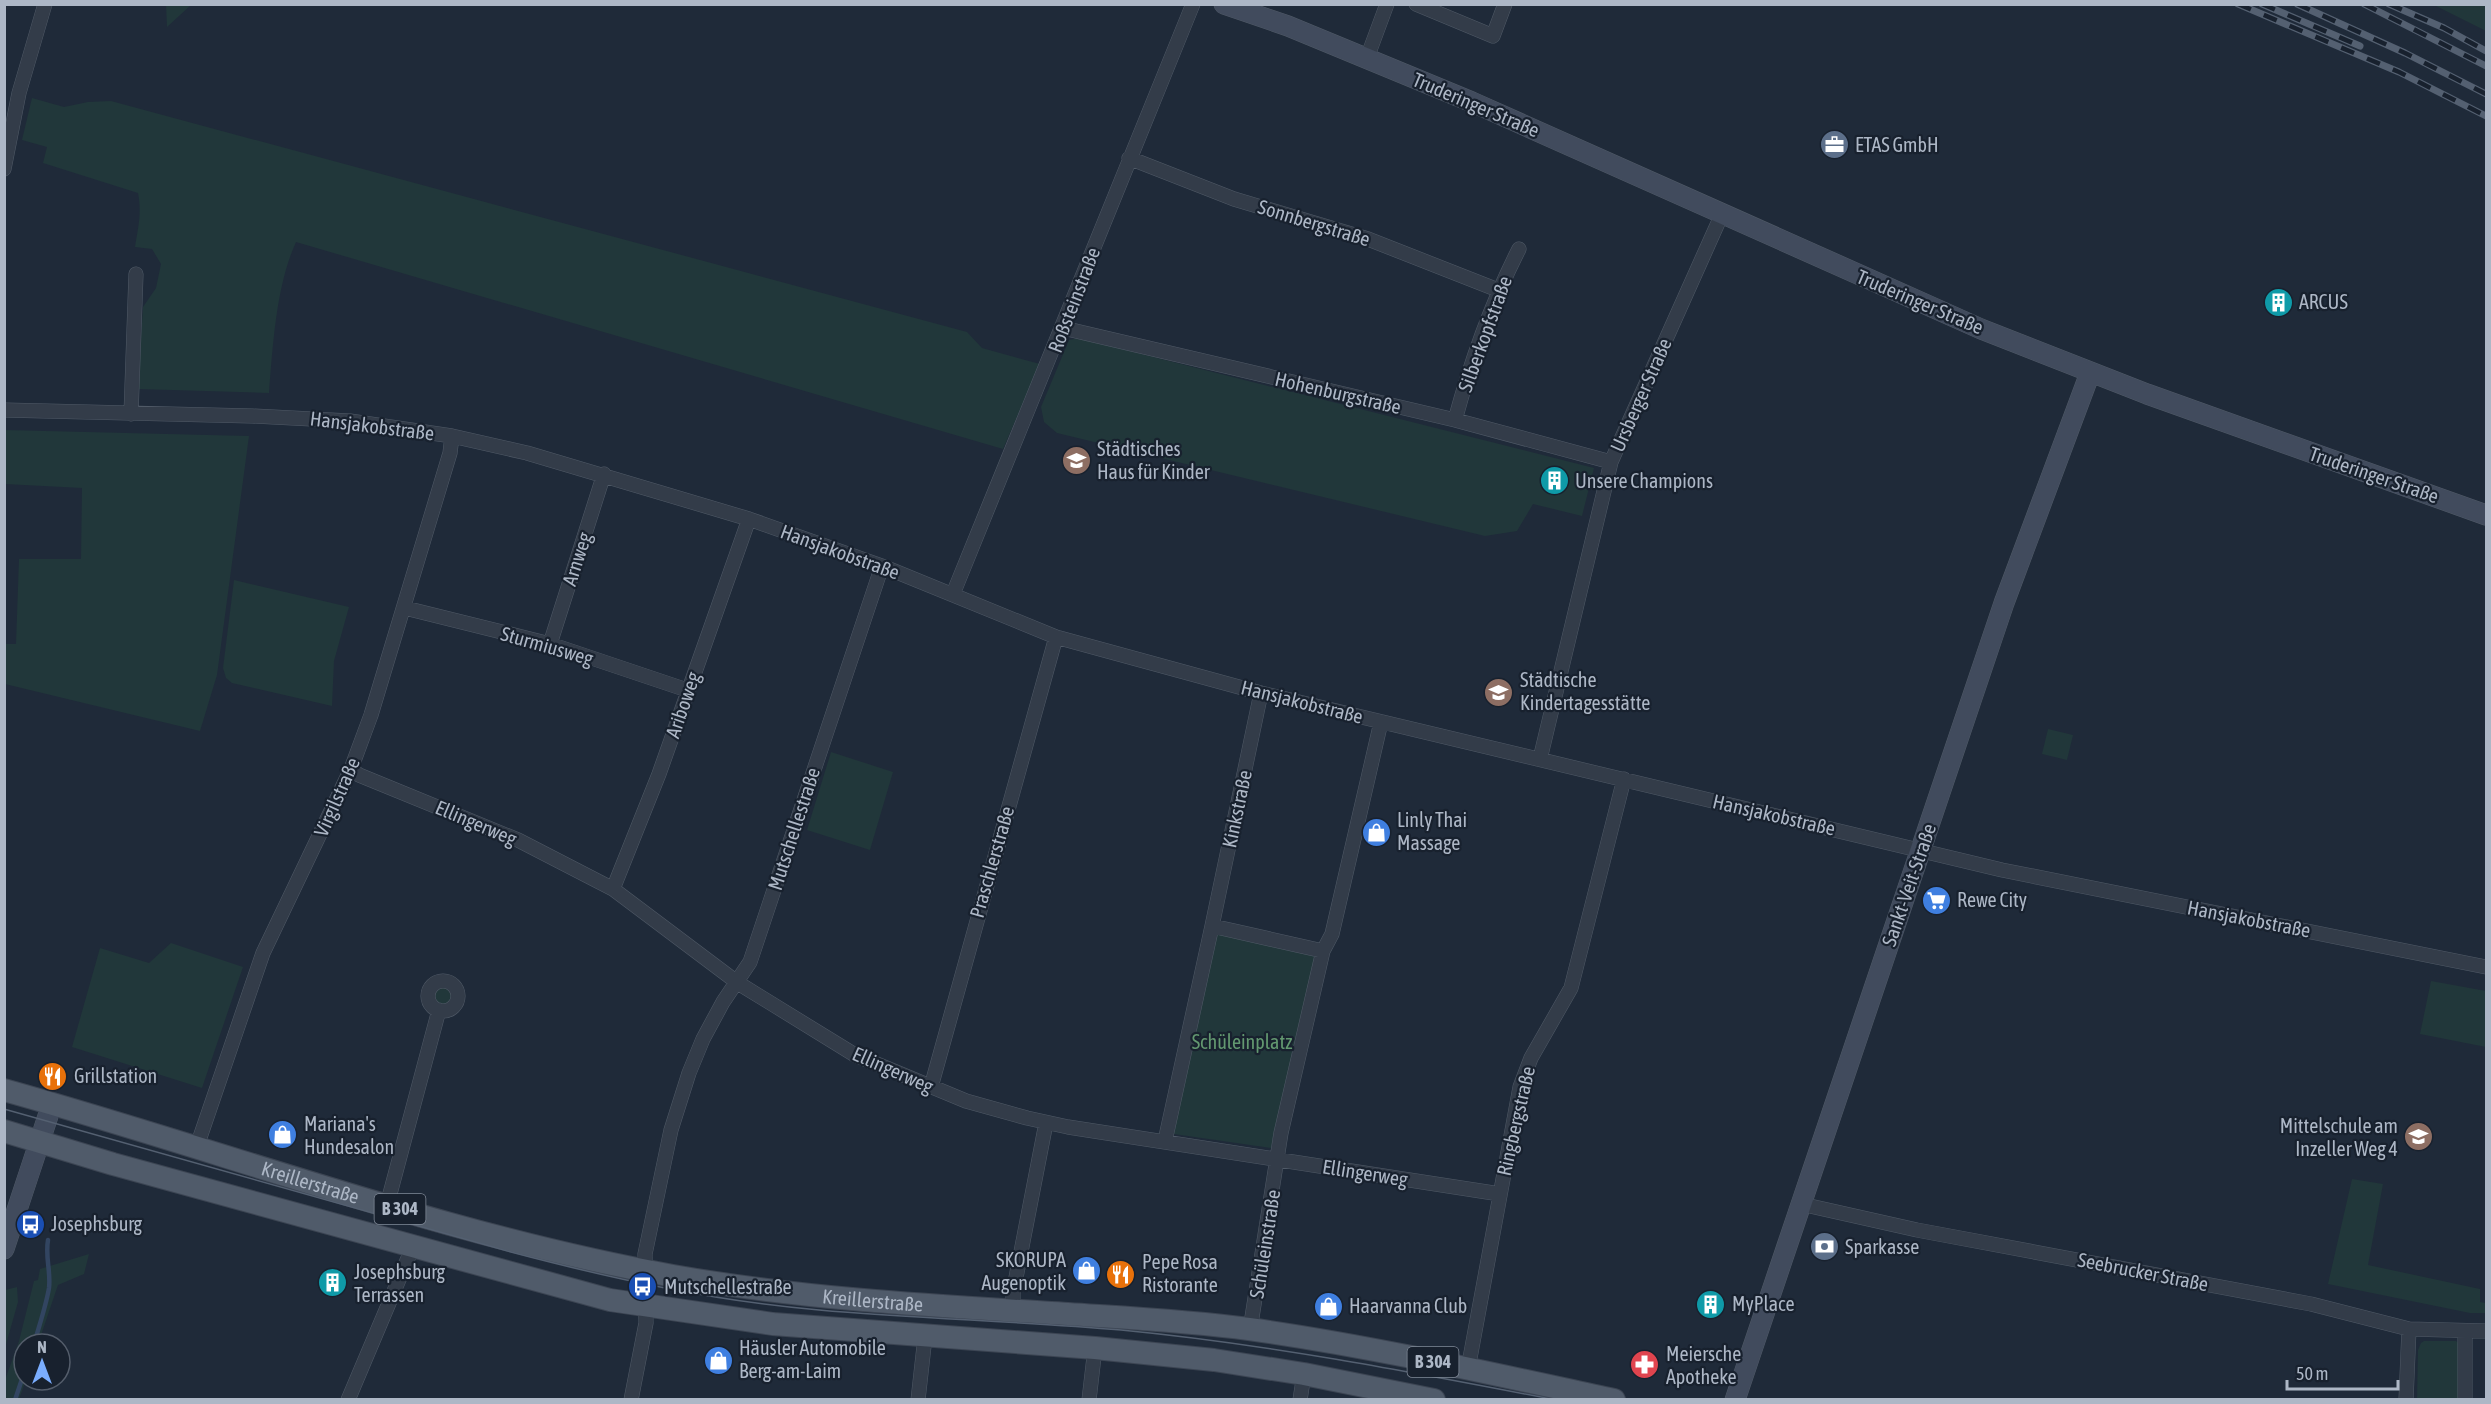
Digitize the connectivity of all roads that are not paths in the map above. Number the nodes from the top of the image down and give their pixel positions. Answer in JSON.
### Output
{"nodes":[{"id":1,"x":45,"y":4,"type":"edge"},
{"id":2,"x":1193,"y":4,"type":"edge"},
{"id":3,"x":1224,"y":4,"type":"edge"},
{"id":4,"x":1387,"y":4,"type":"edge"},
{"id":5,"x":1416,"y":4,"type":"edge"},
{"id":6,"x":1505,"y":4,"type":"edge"},
{"id":7,"x":1367,"y":58,"type":"junction"},
{"id":8,"x":8,"y":131,"type":"edge"},
{"id":9,"x":1129,"y":158,"type":"junction"},
{"id":10,"x":4,"y":169,"type":"edge"},
{"id":11,"x":1722,"y":214,"type":"junction"},
{"id":12,"x":1519,"y":249,"type":"dead end"},
{"id":13,"x":136,"y":274,"type":"dead end"},
{"id":14,"x":1498,"y":290,"type":"junction"},
{"id":15,"x":1064,"y":328,"type":"junction"},
{"id":16,"x":2090,"y":373,"type":"junction"},
{"id":17,"x":4,"y":410,"type":"edge"},
{"id":18,"x":131,"y":414,"type":"junction"},
{"id":19,"x":1455,"y":420,"type":"junction"},
{"id":20,"x":452,"y":436,"type":"junction"},
{"id":21,"x":1611,"y":462,"type":"junction"},
{"id":22,"x":604,"y":474,"type":"junction"},
{"id":23,"x":2487,"y":515,"type":"edge"},
{"id":24,"x":748,"y":519,"type":"junction"},
{"id":25,"x":882,"y":566,"type":"junction"},
{"id":26,"x":953,"y":594,"type":"junction"},
{"id":27,"x":405,"y":608,"type":"junction"},
{"id":28,"x":1056,"y":637,"type":"junction"},
{"id":29,"x":550,"y":644,"type":"junction"},
{"id":30,"x":687,"y":690,"type":"junction"},
{"id":31,"x":1261,"y":693,"type":"junction"},
{"id":32,"x":1381,"y":722,"type":"junction"},
{"id":33,"x":1540,"y":759,"type":"junction"},
{"id":34,"x":351,"y":769,"type":"junction"},
{"id":35,"x":1623,"y":779,"type":"junction"},
{"id":36,"x":1921,"y":850,"type":"junction"},
{"id":37,"x":613,"y":889,"type":"junction"},
{"id":38,"x":1212,"y":926,"type":"junction"},
{"id":39,"x":1323,"y":951,"type":"junction"},
{"id":40,"x":2487,"y":967,"type":"edge"},
{"id":41,"x":738,"y":983,"type":"junction"},
{"id":42,"x":439,"y":1010,"type":"dead end"},
{"id":43,"x":931,"y":1087,"type":"junction"},
{"id":44,"x":4,"y":1090,"type":"edge"},
{"id":45,"x":52,"y":1104,"type":"junction"},
{"id":46,"x":1046,"y":1123,"type":"junction"},
{"id":47,"x":4,"y":1131,"type":"edge"},
{"id":48,"x":1166,"y":1141,"type":"junction"},
{"id":49,"x":40,"y":1142,"type":"junction"},
{"id":50,"x":195,"y":1149,"type":"junction"},
{"id":51,"x":1278,"y":1159,"type":"junction"},
{"id":52,"x":1500,"y":1194,"type":"junction"},
{"id":53,"x":1801,"y":1204,"type":"junction"},
{"id":54,"x":387,"y":1205,"type":"junction"},
{"id":55,"x":414,"y":1244,"type":"junction"},
{"id":56,"x":4,"y":1249,"type":"edge"},
{"id":57,"x":645,"y":1270,"type":"junction"},
{"id":58,"x":646,"y":1306,"type":"junction"},
{"id":59,"x":1013,"y":1311,"type":"junction"},
{"id":60,"x":2409,"y":1329,"type":"junction"},
{"id":61,"x":1250,"y":1330,"type":"junction"},
{"id":62,"x":2487,"y":1331,"type":"edge"},
{"id":63,"x":2465,"y":1332,"type":"junction"},
{"id":64,"x":925,"y":1337,"type":"junction"},
{"id":65,"x":1095,"y":1348,"type":"junction"},
{"id":66,"x":1468,"y":1369,"type":"junction"},
{"id":67,"x":1304,"y":1374,"type":"junction"},
{"id":68,"x":348,"y":1400,"type":"edge"},
{"id":69,"x":632,"y":1400,"type":"edge"},
{"id":70,"x":918,"y":1400,"type":"edge"},
{"id":71,"x":1089,"y":1400,"type":"edge"},
{"id":72,"x":1300,"y":1400,"type":"edge"},
{"id":73,"x":1434,"y":1400,"type":"edge"},
{"id":74,"x":1614,"y":1400,"type":"edge"},
{"id":75,"x":1735,"y":1400,"type":"edge"},
{"id":76,"x":2406,"y":1400,"type":"edge"},
{"id":77,"x":2465,"y":1400,"type":"edge"}],
"edges":[{"from":1,"to":8,"type":"street"},
{"from":2,"to":9,"type":"street","name":"Roßsteinstraße"},
{"from":3,"to":7,"type":"street","name":"Truderinger Straße"},
{"from":4,"to":7,"type":"street"},
{"from":5,"to":6,"type":"street"},
{"from":7,"to":11,"type":"street","name":"Truderinger Straße"},
{"from":8,"to":10,"type":"street"},
{"from":9,"to":14,"type":"street","name":"Sonnbergstraße"},
{"from":9,"to":15,"type":"street","name":"Roßsteinstraße"},
{"from":11,"to":16,"type":"street","name":"Truderinger Straße"},
{"from":11,"to":21,"type":"street","name":"Ursberger Straße"},
{"from":12,"to":14,"type":"street","name":"Silberkopfstraße"},
{"from":13,"to":18,"type":"street"},
{"from":14,"to":19,"type":"street","name":"Silberkopfstraße"},
{"from":15,"to":19,"type":"street","name":"Hohenburgstraße"},
{"from":15,"to":26,"type":"street","name":"Roßsteinstraße"},
{"from":16,"to":23,"type":"street","name":"Truderinger Straße"},
{"from":16,"to":36,"type":"street","name":"Sankt-Veit-Straße"},
{"from":17,"to":18,"type":"street","name":"Hansjakobstraße"},
{"from":18,"to":20,"type":"street","name":"Hansjakobstraße"},
{"from":19,"to":21,"type":"street","name":"Hohenburgstraße"},
{"from":20,"to":22,"type":"street","name":"Hansjakobstraße"},
{"from":20,"to":27,"type":"street","name":"Virgilstraße"},
{"from":21,"to":33,"type":"street","name":"Ursberger Straße"},
{"from":22,"to":24,"type":"street","name":"Hansjakobstraße"},
{"from":22,"to":29,"type":"street","name":"Arnweg"},
{"from":24,"to":25,"type":"street","name":"Hansjakobstraße"},
{"from":24,"to":30,"type":"street","name":"Ariboweg"},
{"from":25,"to":26,"type":"street","name":"Hansjakobstraße"},
{"from":25,"to":41,"type":"street","name":"Mutschellestraße"},
{"from":26,"to":28,"type":"street","name":"Hansjakobstraße"},
{"from":27,"to":29,"type":"street","name":"Sturmiusweg"},
{"from":27,"to":34,"type":"street","name":"Virgilstraße"},
{"from":28,"to":31,"type":"street","name":"Hansjakobstraße"},
{"from":28,"to":43,"type":"street","name":"Praschlerstraße"},
{"from":29,"to":30,"type":"street","name":"Sturmiusweg"},
{"from":30,"to":37,"type":"street","name":"Ariboweg"},
{"from":31,"to":32,"type":"street","name":"Hansjakobstraße"},
{"from":31,"to":38,"type":"street","name":"Kinkstraße"},
{"from":32,"to":33,"type":"street","name":"Hansjakobstraße"},
{"from":32,"to":39,"type":"street"},
{"from":33,"to":35,"type":"street","name":"Hansjakobstraße"},
{"from":34,"to":37,"type":"street","name":"Ellingerweg"},
{"from":34,"to":50,"type":"street","name":"Virgilstraße"},
{"from":35,"to":36,"type":"street","name":"Hansjakobstraße"},
{"from":35,"to":52,"type":"street","name":"Ringbergstraße"},
{"from":36,"to":40,"type":"street","name":"Hansjakobstraße"},
{"from":36,"to":53,"type":"street","name":"Sankt-Veit-Straße"},
{"from":37,"to":41,"type":"street","name":"Ellingerweg"},
{"from":38,"to":39,"type":"street"},
{"from":38,"to":48,"type":"street"},
{"from":39,"to":51,"type":"street"},
{"from":41,"to":43,"type":"street","name":"Ellingerweg"},
{"from":41,"to":57,"type":"street","name":"Mutschellestraße"},
{"from":42,"to":54,"type":"street"},
{"from":43,"to":46,"type":"street","name":"Ellingerweg"},
{"from":44,"to":45,"type":"main road","name":"Kreillerstraße","number":"B 304"},
{"from":45,"to":49,"type":"street"},
{"from":45,"to":50,"type":"main road","name":"Kreillerstraße","number":"B 304"},
{"from":46,"to":48,"type":"street","name":"Ellingerweg"},
{"from":46,"to":59,"type":"street"},
{"from":47,"to":49,"type":"main road","name":"Kreillerstraße","number":"B 304"},
{"from":48,"to":51,"type":"street","name":"Ellingerweg"},
{"from":49,"to":55,"type":"main road","name":"Kreillerstraße","number":"B 304"},
{"from":49,"to":56,"type":"street"},
{"from":50,"to":54,"type":"main road","name":"Kreillerstraße","number":"B 304"},
{"from":51,"to":52,"type":"street","name":"Ellingerweg"},
{"from":51,"to":61,"type":"street","name":"Schüleinstraße"},
{"from":52,"to":66,"type":"street","name":"Ringbergstraße"},
{"from":53,"to":60,"type":"street","name":"Seebrucker Straße"},
{"from":53,"to":75,"type":"street","name":"Sankt-Veit-Straße"},
{"from":54,"to":57,"type":"main road","name":"Kreillerstraße","number":"B 304"},
{"from":55,"to":58,"type":"main road","name":"Kreillerstraße","number":"B 304"},
{"from":55,"to":68,"type":"street"},
{"from":57,"to":58,"type":"street","name":"Mutschellestraße"},
{"from":57,"to":59,"type":"main road","name":"Kreillerstraße","number":"B 304"},
{"from":58,"to":64,"type":"main road","name":"Kreillerstraße","number":"B 304"},
{"from":58,"to":69,"type":"street","name":"Mutschellestraße"},
{"from":59,"to":61,"type":"main road","name":"Kreillerstraße","number":"B 304"},
{"from":60,"to":63,"type":"street","name":"Seebrucker Straße"},
{"from":60,"to":76,"type":"street"},
{"from":61,"to":66,"type":"main road","name":"Kreillerstraße","number":"B 304"},
{"from":62,"to":63,"type":"street","name":"Seebrucker Straße"},
{"from":63,"to":77,"type":"street"},
{"from":64,"to":65,"type":"main road","name":"Kreillerstraße","number":"B 304"},
{"from":64,"to":70,"type":"street"},
{"from":65,"to":67,"type":"main road","name":"Kreillerstraße","number":"B 304"},
{"from":65,"to":71,"type":"street"},
{"from":66,"to":74,"type":"main road","name":"Kreillerstraße","number":"B 304"},
{"from":67,"to":72,"type":"street"},
{"from":67,"to":73,"type":"main road","name":"Kreillerstraße","number":"B 304"}]}
